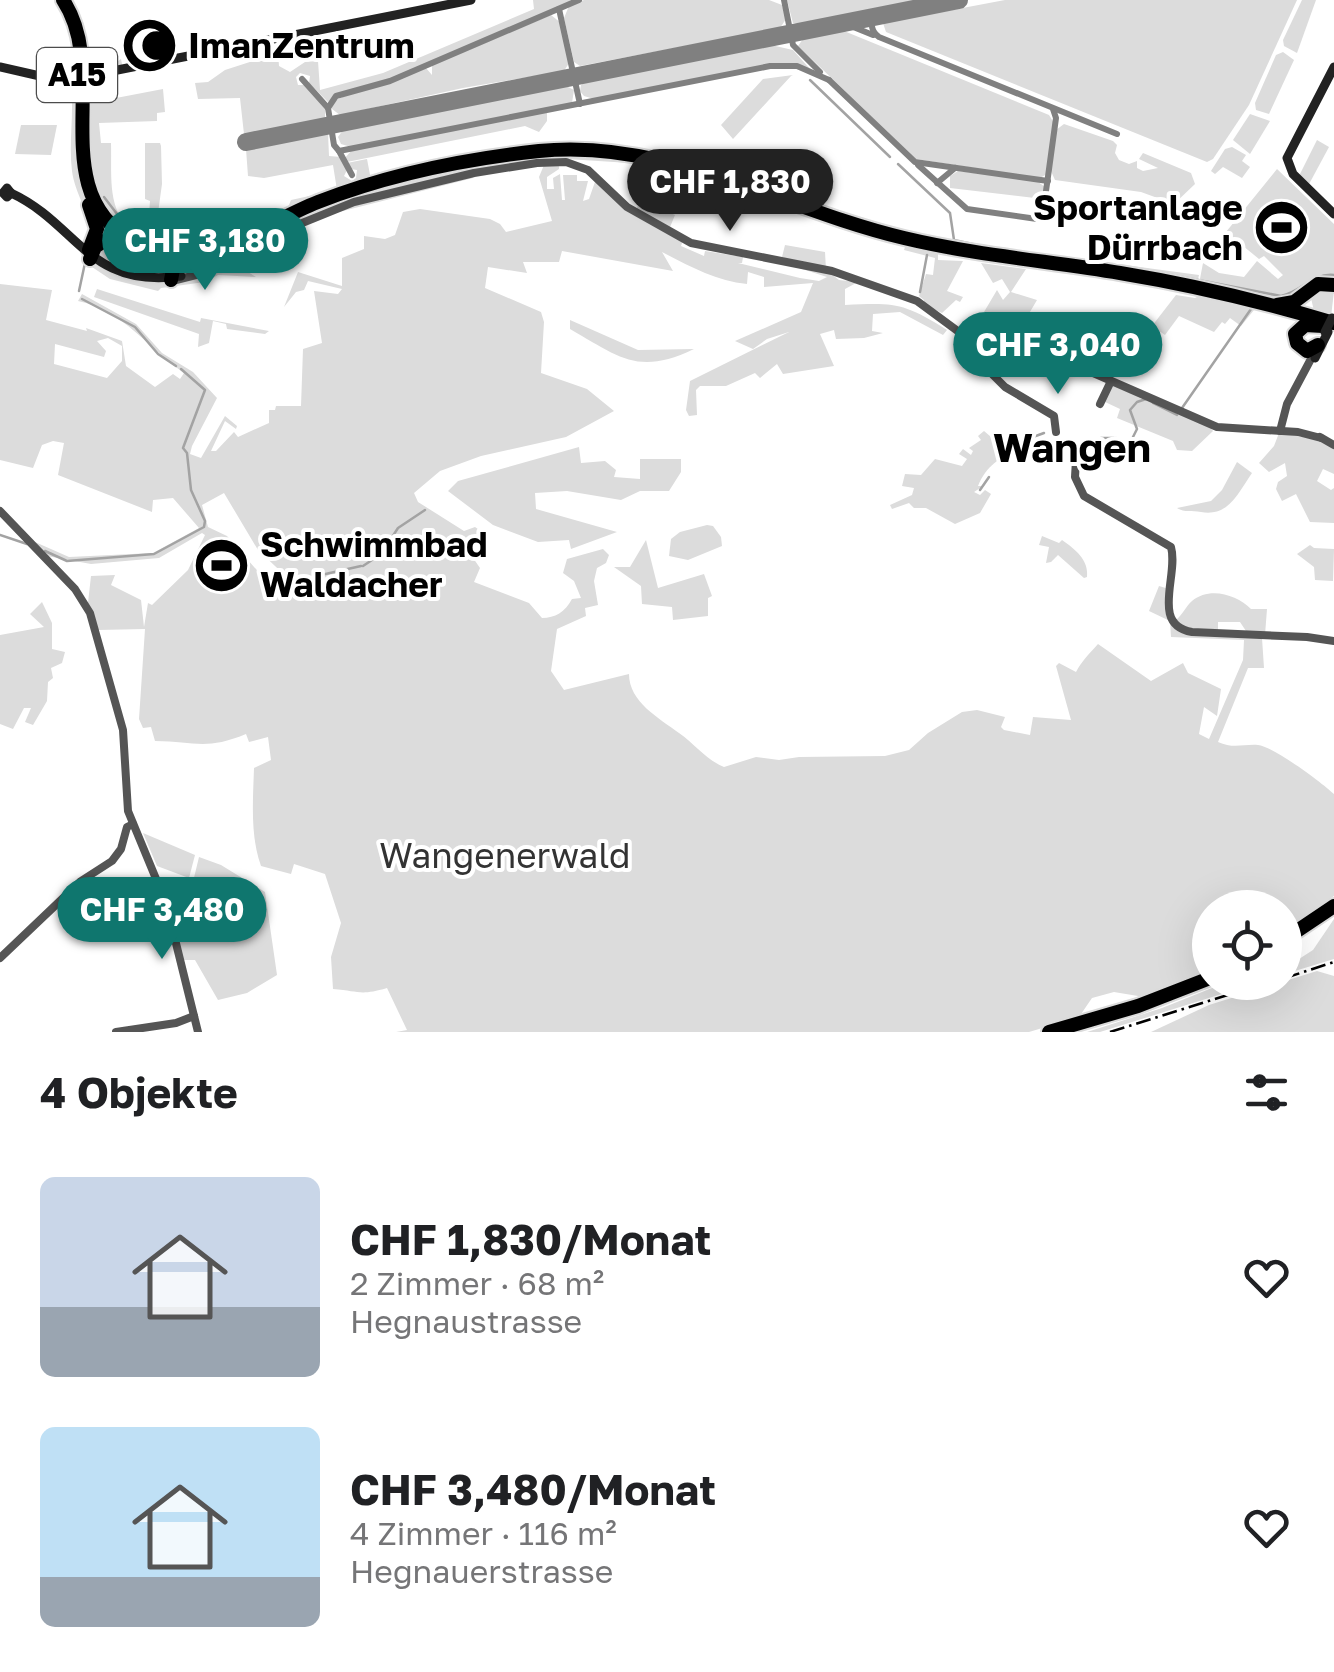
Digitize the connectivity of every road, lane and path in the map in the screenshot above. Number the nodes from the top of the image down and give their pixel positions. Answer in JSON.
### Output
{"nodes":[{"id":1,"x":60,"y":0,"type":"edge"},
{"id":2,"x":471,"y":0,"type":"edge"},
{"id":3,"x":1334,"y":67,"type":"edge"},
{"id":4,"x":0,"y":68,"type":"edge"},
{"id":5,"x":84,"y":191,"type":"junction"},
{"id":6,"x":5,"y":192,"type":"edge"},
{"id":7,"x":1334,"y":214,"type":"edge"},
{"id":8,"x":245,"y":236,"type":"junction"},
{"id":9,"x":142,"y":252,"type":"junction"},
{"id":10,"x":90,"y":256,"type":"junction"},
{"id":11,"x":175,"y":266,"type":"junction"},
{"id":12,"x":1334,"y":287,"type":"edge"},
{"id":13,"x":1262,"y":305,"type":"junction"},
{"id":14,"x":959,"y":332,"type":"junction"},
{"id":15,"x":1321,"y":340,"type":"edge"},
{"id":16,"x":1111,"y":380,"type":"junction"},
{"id":17,"x":1100,"y":404,"type":"dead end"},
{"id":18,"x":1280,"y":429,"type":"junction"},
{"id":19,"x":1056,"y":432,"type":"dead end"},
{"id":20,"x":1334,"y":445,"type":"edge"},
{"id":21,"x":1076,"y":460,"type":"dead end"},
{"id":22,"x":0,"y":511,"type":"edge"},
{"id":23,"x":1334,"y":641,"type":"edge"},
{"id":24,"x":133,"y":824,"type":"junction"},
{"id":25,"x":1334,"y":911,"type":"edge"},
{"id":26,"x":1324,"y":928,"type":"dead end"},
{"id":27,"x":1302,"y":931,"type":"edge"},
{"id":28,"x":0,"y":958,"type":"edge"},
{"id":29,"x":1192,"y":987,"type":"edge"},
{"id":30,"x":1192,"y":989,"type":"edge"},
{"id":31,"x":1160,"y":998,"type":"junction"},
{"id":32,"x":1136,"y":1000,"type":"dead end"},
{"id":33,"x":1087,"y":1015,"type":"dead end"},
{"id":34,"x":194,"y":1016,"type":"junction"},
{"id":35,"x":1060,"y":1031,"type":"edge"},
{"id":36,"x":116,"y":1032,"type":"edge"},
{"id":37,"x":198,"y":1032,"type":"edge"}],
"edges":[{"from":1,"to":5,"type":"highway","number":"A15"},
{"from":1,"to":11,"type":"highway","number":"A15"},
{"from":2,"to":4,"type":"main road","bridge":true},
{"from":3,"to":7,"type":"main road"},
{"from":5,"to":9,"type":"highway","number":"A15"},
{"from":5,"to":10,"type":"highway"},
{"from":6,"to":10,"type":"main road"},
{"from":8,"to":11,"type":"highway","number":"A15"},
{"from":8,"to":11,"type":"highway"},
{"from":8,"to":13,"type":"highway","number":"A15"},
{"from":9,"to":10,"type":"highway"},
{"from":9,"to":13,"type":"highway","number":"A15"},
{"from":10,"to":11,"type":"main road"},
{"from":11,"to":14,"type":"street"},
{"from":12,"to":13,"type":"highway"},
{"from":12,"to":15,"type":"highway"},
{"from":13,"to":15,"type":"highway","number":"A15"},
{"from":13,"to":15,"type":"highway"},
{"from":14,"to":16,"type":"street"},
{"from":14,"to":19,"type":"street"},
{"from":15,"to":18,"type":"street"},
{"from":16,"to":17,"type":"street"},
{"from":16,"to":18,"type":"street"},
{"from":18,"to":20,"type":"street"},
{"from":21,"to":23,"type":"street"},
{"from":22,"to":24,"type":"street"},
{"from":24,"to":28,"type":"street"},
{"from":24,"to":34,"type":"street"},
{"from":25,"to":26,"type":"highway"},
{"from":25,"to":27,"type":"highway"},
{"from":29,"to":31,"type":"highway"},
{"from":30,"to":35,"type":"highway"},
{"from":31,"to":32,"type":"highway"},
{"from":31,"to":35,"type":"highway"},
{"from":33,"to":35,"type":"highway"},
{"from":34,"to":36,"type":"street"},
{"from":34,"to":37,"type":"street"}]}
